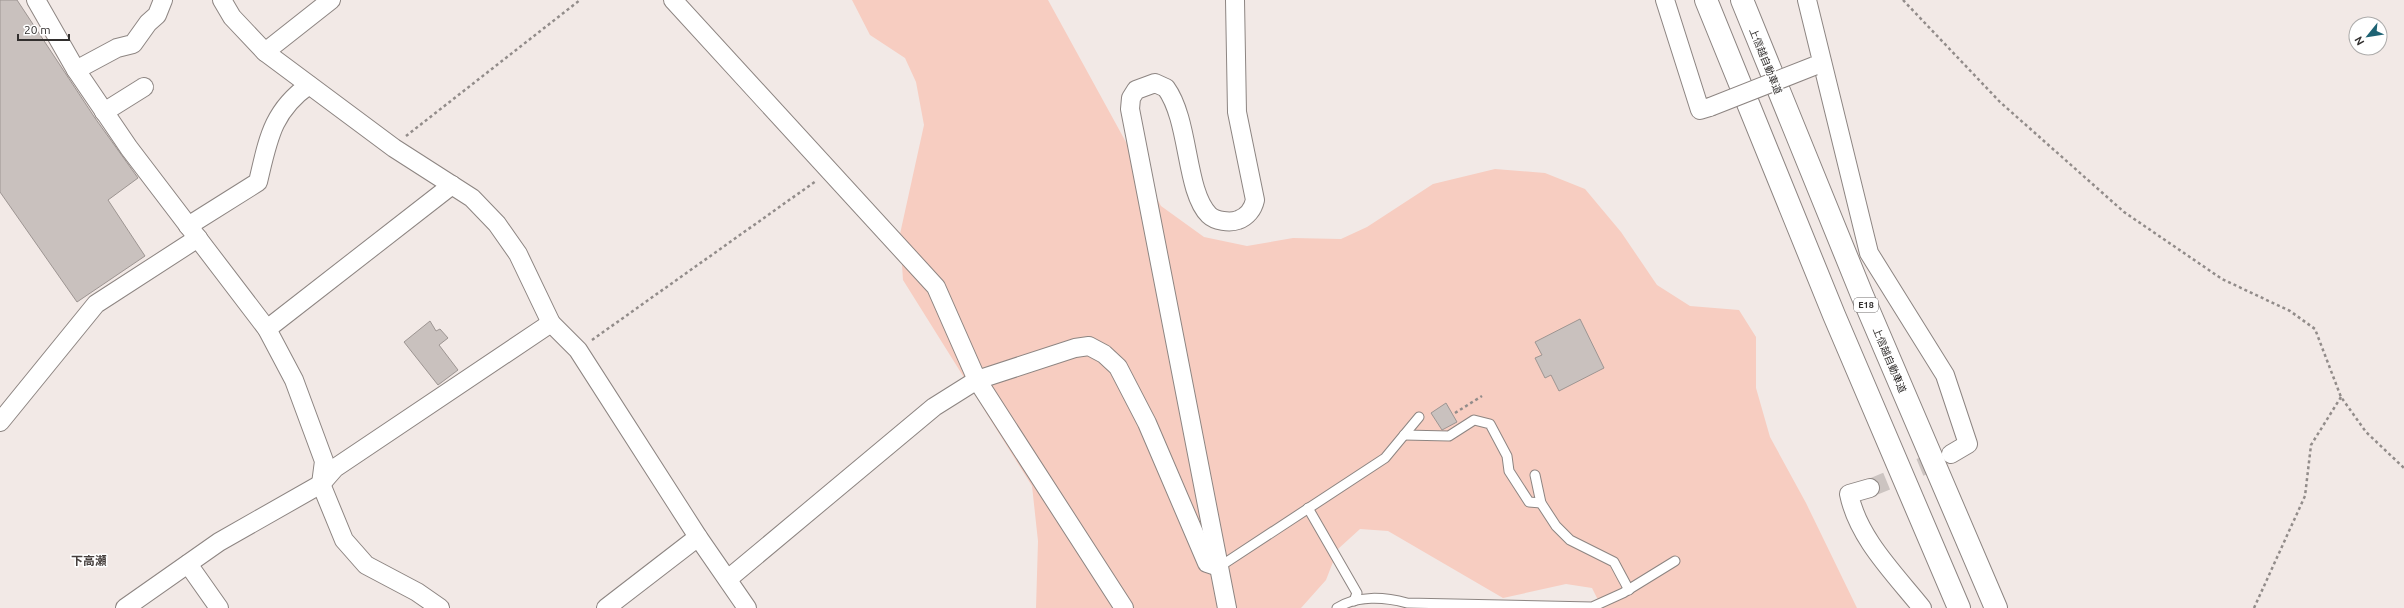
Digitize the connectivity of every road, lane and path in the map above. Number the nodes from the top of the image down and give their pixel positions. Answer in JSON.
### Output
{"nodes":[{"id":1,"x":36,"y":0,"type":"edge"},
{"id":2,"x":163,"y":0,"type":"edge"},
{"id":3,"x":222,"y":0,"type":"edge"},
{"id":4,"x":331,"y":0,"type":"edge"},
{"id":5,"x":580,"y":0,"type":"edge"},
{"id":6,"x":673,"y":0,"type":"edge"},
{"id":7,"x":1235,"y":0,"type":"edge"},
{"id":8,"x":1665,"y":0,"type":"edge"},
{"id":9,"x":1706,"y":0,"type":"edge"},
{"id":10,"x":1742,"y":0,"type":"edge"},
{"id":11,"x":1807,"y":0,"type":"edge"},
{"id":12,"x":1903,"y":0,"type":"edge"},
{"id":13,"x":265,"y":52,"type":"junction"},
{"id":14,"x":1819,"y":64,"type":"junction"},
{"id":15,"x":76,"y":70,"type":"junction"},
{"id":16,"x":309,"y":85,"type":"junction"},
{"id":17,"x":144,"y":87,"type":"dead end"},
{"id":18,"x":104,"y":112,"type":"junction"},
{"id":19,"x":394,"y":148,"type":"junction"},
{"id":20,"x":831,"y":171,"type":"junction"},
{"id":21,"x":452,"y":185,"type":"junction"},
{"id":22,"x":193,"y":232,"type":"junction"},
{"id":23,"x":551,"y":323,"type":"junction"},
{"id":24,"x":267,"y":329,"type":"junction"},
{"id":25,"x":578,"y":350,"type":"junction"},
{"id":26,"x":977,"y":380,"type":"junction"},
{"id":27,"x":1482,"y":396,"type":"dead end"},
{"id":28,"x":2342,"y":397,"type":"junction"},
{"id":29,"x":1455,"y":413,"type":"dead end"},
{"id":30,"x":1419,"y":418,"type":"dead end"},
{"id":31,"x":0,"y":422,"type":"edge"},
{"id":32,"x":1404,"y":434,"type":"junction"},
{"id":33,"x":1951,"y":454,"type":"tunnel mouth"},
{"id":34,"x":2404,"y":468,"type":"edge"},
{"id":35,"x":1535,"y":476,"type":"dead end"},
{"id":36,"x":321,"y":484,"type":"junction"},
{"id":37,"x":1870,"y":488,"type":"tunnel mouth"},
{"id":38,"x":1542,"y":503,"type":"junction"},
{"id":39,"x":1308,"y":508,"type":"junction"},
{"id":40,"x":698,"y":537,"type":"junction"},
{"id":41,"x":1675,"y":561,"type":"dead end"},
{"id":42,"x":188,"y":564,"type":"junction"},
{"id":43,"x":1219,"y":567,"type":"junction"},
{"id":44,"x":728,"y":579,"type":"junction"},
{"id":45,"x":1629,"y":590,"type":"junction"},
{"id":46,"x":1354,"y":601,"type":"junction"},
{"id":47,"x":125,"y":608,"type":"edge"},
{"id":48,"x":219,"y":608,"type":"edge"},
{"id":49,"x":439,"y":608,"type":"edge"},
{"id":50,"x":606,"y":608,"type":"edge"},
{"id":51,"x":747,"y":608,"type":"edge"},
{"id":52,"x":1124,"y":608,"type":"edge"},
{"id":53,"x":1227,"y":608,"type":"edge"},
{"id":54,"x":1337,"y":608,"type":"edge"},
{"id":55,"x":1922,"y":608,"type":"edge"},
{"id":56,"x":1959,"y":608,"type":"edge"},
{"id":57,"x":1996,"y":608,"type":"edge"},
{"id":58,"x":2254,"y":608,"type":"edge"}],
"edges":[{"from":1,"to":15,"type":"street"},
{"from":2,"to":15,"type":"street"},
{"from":3,"to":13,"type":"street"},
{"from":4,"to":13,"type":"street"},
{"from":5,"to":19,"type":"path"},
{"from":6,"to":20,"type":"street"},
{"from":7,"to":43,"type":"street"},
{"from":8,"to":14,"type":"street","bridge":true},
{"from":9,"to":56,"type":"highway"},
{"from":10,"to":57,"type":"highway","name":"上信越自動車道","number":"E18"},
{"from":11,"to":14,"type":"street"},
{"from":12,"to":28,"type":"path"},
{"from":13,"to":16,"type":"street"},
{"from":14,"to":33,"type":"street"},
{"from":15,"to":18,"type":"street"},
{"from":16,"to":19,"type":"street"},
{"from":16,"to":22,"type":"street"},
{"from":17,"to":18,"type":"street"},
{"from":18,"to":22,"type":"street"},
{"from":19,"to":21,"type":"street"},
{"from":20,"to":25,"type":"path"},
{"from":20,"to":26,"type":"street"},
{"from":21,"to":23,"type":"street"},
{"from":21,"to":24,"type":"street"},
{"from":22,"to":24,"type":"street"},
{"from":22,"to":31,"type":"street"},
{"from":23,"to":25,"type":"street"},
{"from":23,"to":36,"type":"street"},
{"from":24,"to":36,"type":"street"},
{"from":25,"to":40,"type":"street"},
{"from":26,"to":43,"type":"street"},
{"from":26,"to":44,"type":"street"},
{"from":26,"to":52,"type":"street"},
{"from":27,"to":29,"type":"path"},
{"from":28,"to":34,"type":"path"},
{"from":28,"to":58,"type":"path"},
{"from":30,"to":32,"type":"lane"},
{"from":32,"to":38,"type":"lane"},
{"from":32,"to":39,"type":"lane"},
{"from":35,"to":38,"type":"lane"},
{"from":36,"to":42,"type":"street"},
{"from":36,"to":49,"type":"street"},
{"from":37,"to":55,"type":"street"},
{"from":38,"to":45,"type":"lane"},
{"from":39,"to":43,"type":"lane"},
{"from":39,"to":46,"type":"lane"},
{"from":40,"to":44,"type":"street"},
{"from":40,"to":50,"type":"street"},
{"from":41,"to":45,"type":"lane"},
{"from":42,"to":47,"type":"street"},
{"from":42,"to":48,"type":"street"},
{"from":43,"to":53,"type":"street"},
{"from":44,"to":51,"type":"street"},
{"from":45,"to":46,"type":"lane"},
{"from":46,"to":54,"type":"lane"}]}
